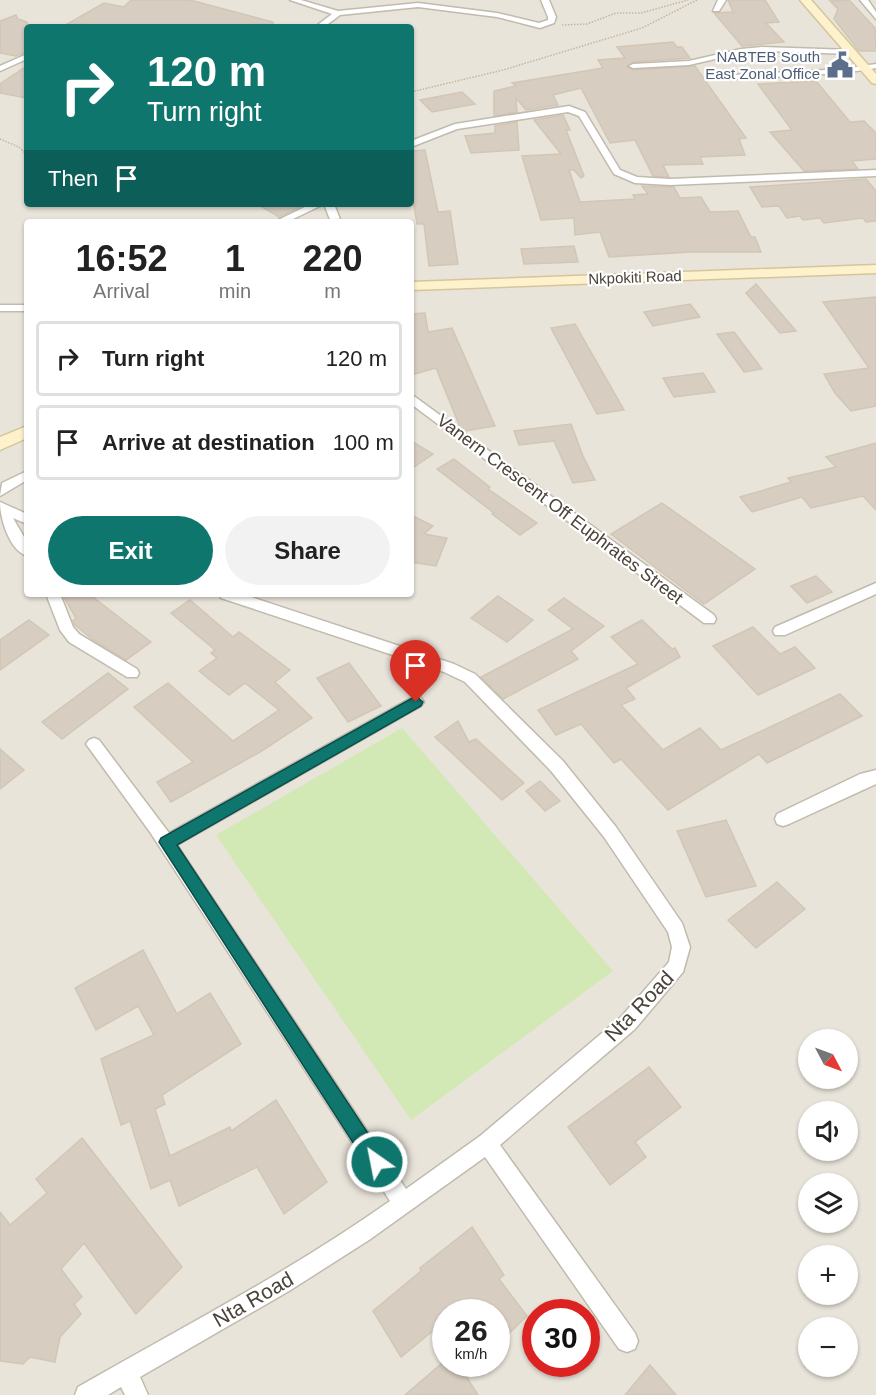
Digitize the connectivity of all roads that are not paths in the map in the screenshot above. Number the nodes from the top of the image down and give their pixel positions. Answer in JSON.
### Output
{"nodes":[{"id":1,"x":294,"y":0,"type":"edge"},
{"id":2,"x":545,"y":0,"type":"edge"},
{"id":3,"x":722,"y":0,"type":"edge"},
{"id":4,"x":805,"y":0,"type":"edge"},
{"id":5,"x":864,"y":0,"type":"edge"},
{"id":6,"x":716,"y":9,"type":"dead end"},
{"id":7,"x":338,"y":13,"type":"junction"},
{"id":8,"x":876,"y":17,"type":"edge"},
{"id":9,"x":323,"y":24,"type":"edge"},
{"id":10,"x":851,"y":52,"type":"junction"},
{"id":11,"x":24,"y":58,"type":"edge"},
{"id":12,"x":633,"y":66,"type":"dead end"},
{"id":13,"x":871,"y":67,"type":"edge"},
{"id":14,"x":0,"y":69,"type":"edge"},
{"id":15,"x":732,"y":77,"type":"dead end"},
{"id":16,"x":876,"y":81,"type":"edge"},
{"id":17,"x":414,"y":143,"type":"edge"},
{"id":18,"x":876,"y":173,"type":"edge"},
{"id":19,"x":312,"y":207,"type":"edge"},
{"id":20,"x":286,"y":219,"type":"edge"},
{"id":21,"x":876,"y":268,"type":"edge"},
{"id":22,"x":414,"y":286,"type":"edge"},
{"id":23,"x":0,"y":308,"type":"edge"},
{"id":24,"x":24,"y":308,"type":"edge"},
{"id":25,"x":414,"y":400,"type":"edge"},
{"id":26,"x":24,"y":432,"type":"edge"},
{"id":27,"x":0,"y":444,"type":"edge"},
{"id":28,"x":24,"y":477,"type":"edge"},
{"id":29,"x":0,"y":492,"type":"edge"},
{"id":30,"x":0,"y":506,"type":"edge"},
{"id":31,"x":24,"y":518,"type":"edge"},
{"id":32,"x":24,"y":546,"type":"edge"},
{"id":33,"x":876,"y":588,"type":"edge"},
{"id":34,"x":54,"y":597,"type":"edge"},
{"id":35,"x":235,"y":597,"type":"edge"},
{"id":36,"x":709,"y":619,"type":"dead end"},
{"id":37,"x":780,"y":632,"type":"dead end"},
{"id":38,"x":132,"y":673,"type":"dead end"},
{"id":39,"x":416,"y":702,"type":"dead end"},
{"id":40,"x":94,"y":744,"type":"dead end"},
{"id":41,"x":876,"y":777,"type":"edge"},
{"id":42,"x":783,"y":819,"type":"dead end"},
{"id":43,"x":167,"y":842,"type":"junction"},
{"id":44,"x":487,"y":1143,"type":"junction"},
{"id":45,"x":403,"y":1203,"type":"junction"},
{"id":46,"x":627,"y":1341,"type":"dead end"},
{"id":47,"x":125,"y":1371,"type":"junction"},
{"id":48,"x":86,"y":1395,"type":"edge"},
{"id":49,"x":137,"y":1395,"type":"edge"}],
"edges":[{"from":1,"to":7,"type":"street"},
{"from":2,"to":7,"type":"street"},
{"from":3,"to":6,"type":"street"},
{"from":4,"to":10,"type":"main road"},
{"from":5,"to":8,"type":"street"},
{"from":7,"to":9,"type":"street"},
{"from":10,"to":12,"type":"street"},
{"from":10,"to":13,"type":"main road"},
{"from":11,"to":14,"type":"street"},
{"from":13,"to":15,"type":"street"},
{"from":13,"to":16,"type":"main road"},
{"from":17,"to":18,"type":"street"},
{"from":19,"to":20,"type":"street"},
{"from":21,"to":22,"type":"main road","name":"Nkpokiti Road"},
{"from":23,"to":24,"type":"street"},
{"from":25,"to":36,"type":"street","name":"Vanern Crescent Off Euphrates Street"},
{"from":26,"to":27,"type":"main road"},
{"from":28,"to":29,"type":"street"},
{"from":30,"to":31,"type":"street"},
{"from":30,"to":32,"type":"street"},
{"from":33,"to":37,"type":"street"},
{"from":34,"to":38,"type":"street"},
{"from":35,"to":44,"type":"street","name":"Nta Road"},
{"from":39,"to":43,"type":"street"},
{"from":40,"to":43,"type":"street"},
{"from":41,"to":42,"type":"street"},
{"from":43,"to":45,"type":"street"},
{"from":44,"to":45,"type":"street","name":"Nta Road"},
{"from":44,"to":46,"type":"street"},
{"from":45,"to":47,"type":"street","name":"Nta Road"},
{"from":47,"to":48,"type":"street","name":"Nta Road"},
{"from":47,"to":49,"type":"street"}]}
